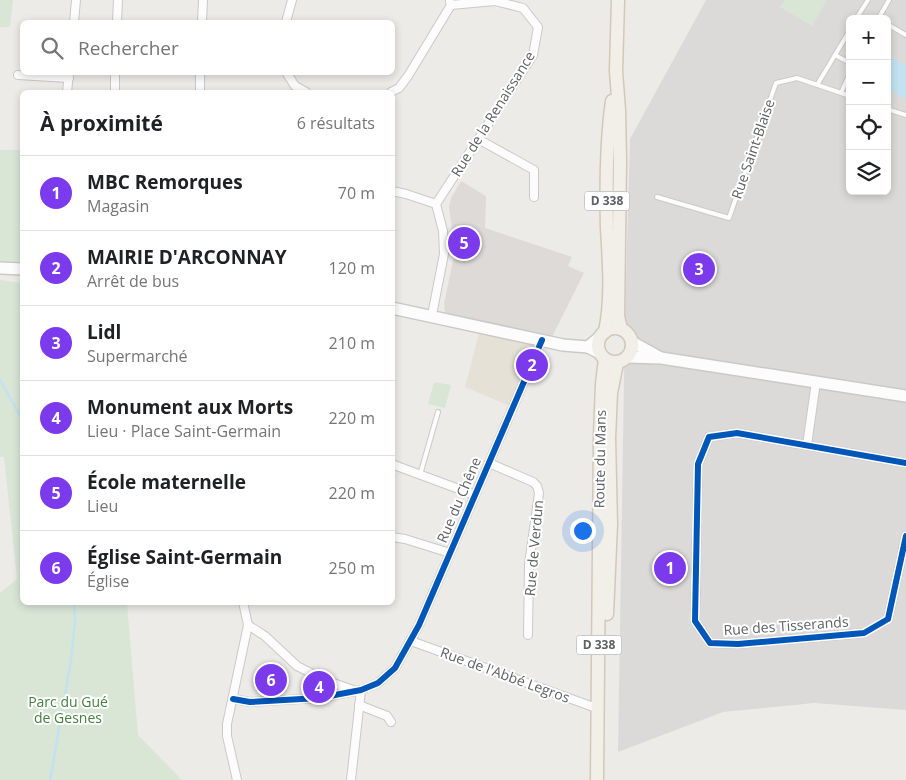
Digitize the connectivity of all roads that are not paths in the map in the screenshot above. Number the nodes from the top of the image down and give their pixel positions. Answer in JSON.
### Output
{"nodes":[{"id":1,"x":76,"y":0,"type":"edge"},
{"id":2,"x":118,"y":0,"type":"edge"},
{"id":3,"x":203,"y":0,"type":"edge"},
{"id":4,"x":292,"y":0,"type":"edge"},
{"id":5,"x":618,"y":0,"type":"edge"},
{"id":6,"x":868,"y":0,"type":"edge"},
{"id":7,"x":890,"y":0,"type":"edge"},
{"id":8,"x":450,"y":2,"type":"edge"},
{"id":9,"x":859,"y":15,"type":"edge"},
{"id":10,"x":881,"y":15,"type":"edge"},
{"id":11,"x":74,"y":20,"type":"edge"},
{"id":12,"x":117,"y":20,"type":"edge"},
{"id":13,"x":202,"y":20,"type":"edge"},
{"id":14,"x":287,"y":20,"type":"edge"},
{"id":15,"x":891,"y":26,"type":"edge"},
{"id":16,"x":906,"y":35,"type":"edge"},
{"id":17,"x":846,"y":37,"type":"edge"},
{"id":18,"x":835,"y":55,"type":"junction"},
{"id":19,"x":846,"y":61,"type":"edge"},
{"id":20,"x":616,"y":71,"type":"junction"},
{"id":21,"x":18,"y":75,"type":"dead end"},
{"id":22,"x":69,"y":75,"type":"edge"},
{"id":23,"x":116,"y":75,"type":"edge"},
{"id":24,"x":200,"y":75,"type":"edge"},
{"id":25,"x":288,"y":75,"type":"edge"},
{"id":26,"x":846,"y":82,"type":"edge"},
{"id":27,"x":817,"y":85,"type":"junction"},
{"id":28,"x":67,"y":90,"type":"edge"},
{"id":29,"x":115,"y":90,"type":"edge"},
{"id":30,"x":200,"y":90,"type":"edge"},
{"id":31,"x":302,"y":90,"type":"edge"},
{"id":32,"x":395,"y":90,"type":"edge"},
{"id":33,"x":841,"y":93,"type":"junction"},
{"id":34,"x":846,"y":95,"type":"edge"},
{"id":35,"x":891,"y":110,"type":"edge"},
{"id":36,"x":906,"y":116,"type":"edge"},
{"id":37,"x":478,"y":140,"type":"junction"},
{"id":38,"x":395,"y":192,"type":"edge"},
{"id":39,"x":657,"y":197,"type":"dead end"},
{"id":40,"x":534,"y":198,"type":"dead end"},
{"id":41,"x":436,"y":204,"type":"junction"},
{"id":42,"x":0,"y":268,"type":"edge"},
{"id":43,"x":20,"y":269,"type":"edge"},
{"id":44,"x":395,"y":309,"type":"edge"},
{"id":45,"x":432,"y":315,"type":"junction"},
{"id":46,"x":621,"y":329,"type":"junction"},
{"id":47,"x":602,"y":334,"type":"junction"},
{"id":48,"x":542,"y":340,"type":"junction"},
{"id":49,"x":632,"y":342,"type":"junction"},
{"id":50,"x":588,"y":347,"type":"junction"},
{"id":51,"x":613,"y":358,"type":"junction"},
{"id":52,"x":661,"y":358,"type":"junction"},
{"id":53,"x":816,"y":382,"type":"junction"},
{"id":54,"x":906,"y":396,"type":"edge"},
{"id":55,"x":438,"y":412,"type":"dead end"},
{"id":56,"x":807,"y":445,"type":"junction"},
{"id":57,"x":489,"y":463,"type":"junction"},
{"id":58,"x":906,"y":463,"type":"edge"},
{"id":59,"x":395,"y":465,"type":"edge"},
{"id":60,"x":420,"y":475,"type":"junction"},
{"id":61,"x":475,"y":495,"type":"junction"},
{"id":62,"x":906,"y":536,"type":"edge"},
{"id":63,"x":395,"y":537,"type":"edge"},
{"id":64,"x":450,"y":553,"type":"junction"},
{"id":65,"x":244,"y":605,"type":"edge"},
{"id":66,"x":248,"y":625,"type":"junction"},
{"id":67,"x":528,"y":635,"type":"dead end"},
{"id":68,"x":411,"y":641,"type":"junction"},
{"id":69,"x":357,"y":690,"type":"junction"},
{"id":70,"x":233,"y":699,"type":"junction"},
{"id":71,"x":360,"y":705,"type":"junction"},
{"id":72,"x":599,"y":709,"type":"junction"},
{"id":73,"x":391,"y":722,"type":"dead end"},
{"id":74,"x":237,"y":780,"type":"edge"},
{"id":75,"x":351,"y":780,"type":"edge"},
{"id":76,"x":597,"y":780,"type":"edge"}],
"edges":[{"from":1,"to":11,"type":"street"},
{"from":2,"to":12,"type":"street"},
{"from":3,"to":13,"type":"street"},
{"from":4,"to":14,"type":"street"},
{"from":5,"to":20,"type":"main road","number":"D 338"},
{"from":6,"to":9,"type":"lane"},
{"from":7,"to":10,"type":"lane"},
{"from":8,"to":32,"type":"street"},
{"from":8,"to":37,"type":"street","name":"Rue de la Renaissance"},
{"from":15,"to":16,"type":"lane"},
{"from":17,"to":18,"type":"lane"},
{"from":18,"to":19,"type":"lane"},
{"from":18,"to":27,"type":"lane"},
{"from":20,"to":46,"type":"main road","number":"D 338"},
{"from":20,"to":47,"type":"main road","number":"D 338"},
{"from":21,"to":22,"type":"street"},
{"from":22,"to":28,"type":"street"},
{"from":23,"to":29,"type":"street"},
{"from":24,"to":30,"type":"street"},
{"from":25,"to":31,"type":"street"},
{"from":26,"to":33,"type":"lane"},
{"from":27,"to":33,"type":"lane","name":"Rue Saint-Blaise"},
{"from":27,"to":39,"type":"lane","name":"Rue Saint-Blaise"},
{"from":33,"to":34,"type":"lane","name":"Rue Saint-Blaise"},
{"from":35,"to":36,"type":"lane"},
{"from":37,"to":40,"type":"street"},
{"from":37,"to":41,"type":"street","name":"Rue de la Renaissance"},
{"from":38,"to":41,"type":"street"},
{"from":41,"to":45,"type":"street"},
{"from":42,"to":43,"type":"main road"},
{"from":44,"to":45,"type":"main road"},
{"from":45,"to":48,"type":"main road"},
{"from":46,"to":47,"type":"main road"},
{"from":46,"to":49,"type":"main road"},
{"from":47,"to":50,"type":"main road"},
{"from":47,"to":51,"type":"main road"},
{"from":48,"to":50,"type":"main road"},
{"from":48,"to":57,"type":"street","name":"Rue du Chêne"},
{"from":49,"to":51,"type":"main road"},
{"from":49,"to":52,"type":"main road"},
{"from":50,"to":51,"type":"main road"},
{"from":51,"to":52,"type":"main road"},
{"from":51,"to":72,"type":"main road","name":"Route du Mans","number":"D 338"},
{"from":52,"to":53,"type":"main road"},
{"from":53,"to":54,"type":"main road"},
{"from":53,"to":56,"type":"street"},
{"from":55,"to":60,"type":"lane"},
{"from":56,"to":58,"type":"street","name":"Rue des Tisserands"},
{"from":56,"to":62,"type":"street","name":"Rue des Tisserands"},
{"from":57,"to":61,"type":"street","name":"Rue du Chêne"},
{"from":57,"to":67,"type":"street","name":"Rue de Verdun"},
{"from":59,"to":60,"type":"street"},
{"from":60,"to":61,"type":"street"},
{"from":61,"to":64,"type":"street","name":"Rue du Chêne"},
{"from":63,"to":64,"type":"street"},
{"from":64,"to":68,"type":"street","name":"Rue du Chêne"},
{"from":65,"to":66,"type":"street"},
{"from":66,"to":69,"type":"street"},
{"from":66,"to":70,"type":"street"},
{"from":68,"to":69,"type":"street","name":"Rue du Chêne"},
{"from":68,"to":72,"type":"street","name":"Rue de l'Abbé Legros"},
{"from":69,"to":70,"type":"street","name":"Rue du Chêne"},
{"from":69,"to":71,"type":"street"},
{"from":70,"to":74,"type":"street"},
{"from":71,"to":73,"type":"street"},
{"from":71,"to":75,"type":"street"},
{"from":72,"to":76,"type":"main road","name":"Route du Mans","number":"D 338"}]}
